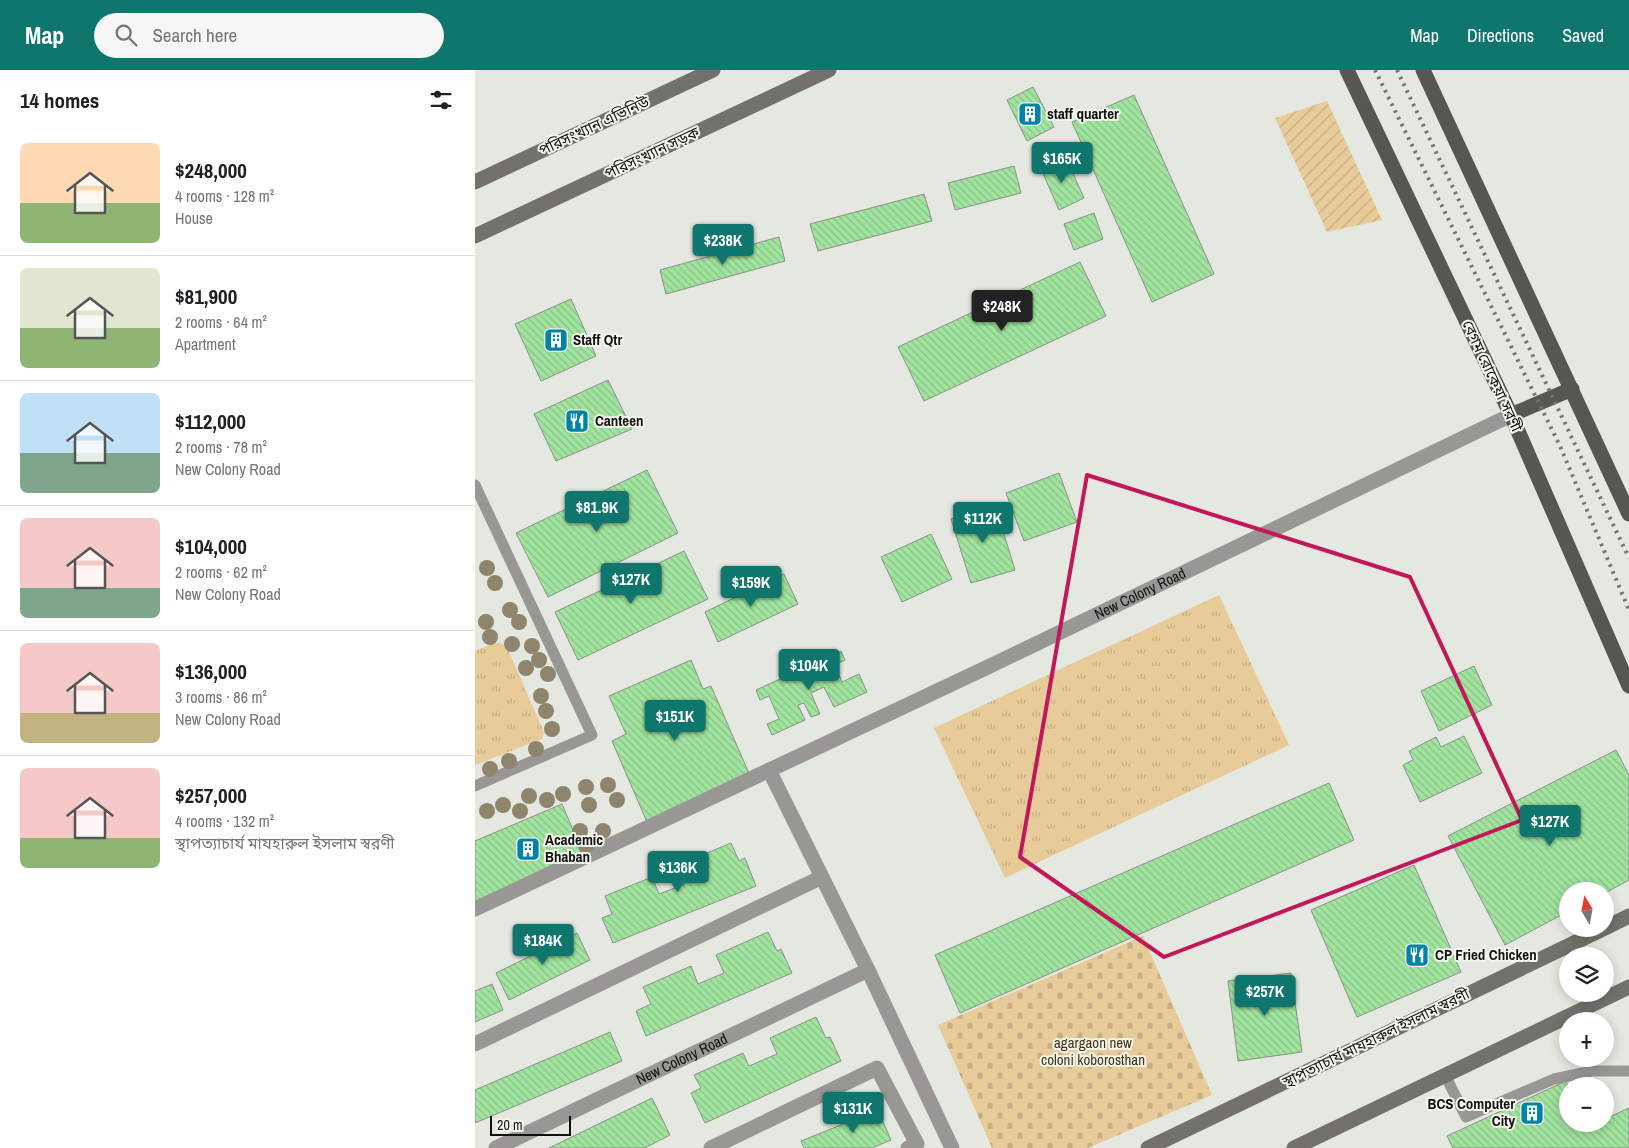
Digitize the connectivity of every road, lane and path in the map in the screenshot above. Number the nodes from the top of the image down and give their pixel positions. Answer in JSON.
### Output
{"nodes":[{"id":1,"x":713,"y":70,"type":"edge"},
{"id":2,"x":829,"y":70,"type":"edge"},
{"id":3,"x":1347,"y":70,"type":"edge"},
{"id":4,"x":1423,"y":70,"type":"edge"},
{"id":5,"x":475,"y":182,"type":"edge"},
{"id":6,"x":475,"y":236,"type":"edge"},
{"id":7,"x":1572,"y":389,"type":"junction"},
{"id":8,"x":1511,"y":415,"type":"junction"},
{"id":9,"x":475,"y":485,"type":"edge"},
{"id":10,"x":1629,"y":514,"type":"edge"},
{"id":11,"x":1629,"y":686,"type":"edge"},
{"id":12,"x":769,"y":770,"type":"junction"},
{"id":13,"x":475,"y":786,"type":"edge"},
{"id":14,"x":822,"y":877,"type":"junction"},
{"id":15,"x":475,"y":909,"type":"edge"},
{"id":16,"x":1629,"y":916,"type":"edge"},
{"id":17,"x":1614,"y":923,"type":"edge"},
{"id":18,"x":1583,"y":938,"type":"edge"},
{"id":19,"x":869,"y":970,"type":"junction"},
{"id":20,"x":1629,"y":987,"type":"edge"},
{"id":21,"x":482,"y":1040,"type":"edge"},
{"id":22,"x":1629,"y":1071,"type":"edge"},
{"id":23,"x":1445,"y":1075,"type":"junction"},
{"id":24,"x":496,"y":1148,"type":"edge"},
{"id":25,"x":711,"y":1148,"type":"edge"},
{"id":26,"x":908,"y":1148,"type":"edge"},
{"id":27,"x":952,"y":1148,"type":"edge"},
{"id":28,"x":1148,"y":1148,"type":"edge"},
{"id":29,"x":1294,"y":1148,"type":"edge"}],
"edges":[{"from":1,"to":5,"type":"street","name":"পরিসংখ্যান এভিনিউ"},
{"from":2,"to":6,"type":"street","name":"পরিসংখ্যান সড়ক"},
{"from":3,"to":8,"type":"main road","name":"বেগম রোকেয়া সরণী"},
{"from":4,"to":7,"type":"main road"},
{"from":7,"to":8,"type":"main road"},
{"from":7,"to":10,"type":"main road"},
{"from":8,"to":11,"type":"main road","name":"বেগম রোকেয়া সরণী"},
{"from":8,"to":12,"type":"street","name":"New Colony Road"},
{"from":9,"to":13,"type":"lane"},
{"from":12,"to":14,"type":"street"},
{"from":12,"to":15,"type":"street","name":"New Colony Road"},
{"from":14,"to":19,"type":"street"},
{"from":14,"to":21,"type":"street"},
{"from":16,"to":17,"type":"street","name":"স্থাপত্যাচার্য মাযহারুল ইসলাম স্বরণী"},
{"from":18,"to":28,"type":"street","name":"স্থাপত্যাচার্য মাযহারুল ইসলাম স্বরণী"},
{"from":19,"to":24,"type":"street","name":"New Colony Road"},
{"from":19,"to":27,"type":"street"},
{"from":20,"to":23,"type":"street"},
{"from":22,"to":23,"type":"lane"},
{"from":23,"to":29,"type":"street"},
{"from":25,"to":26,"type":"street"}]}
